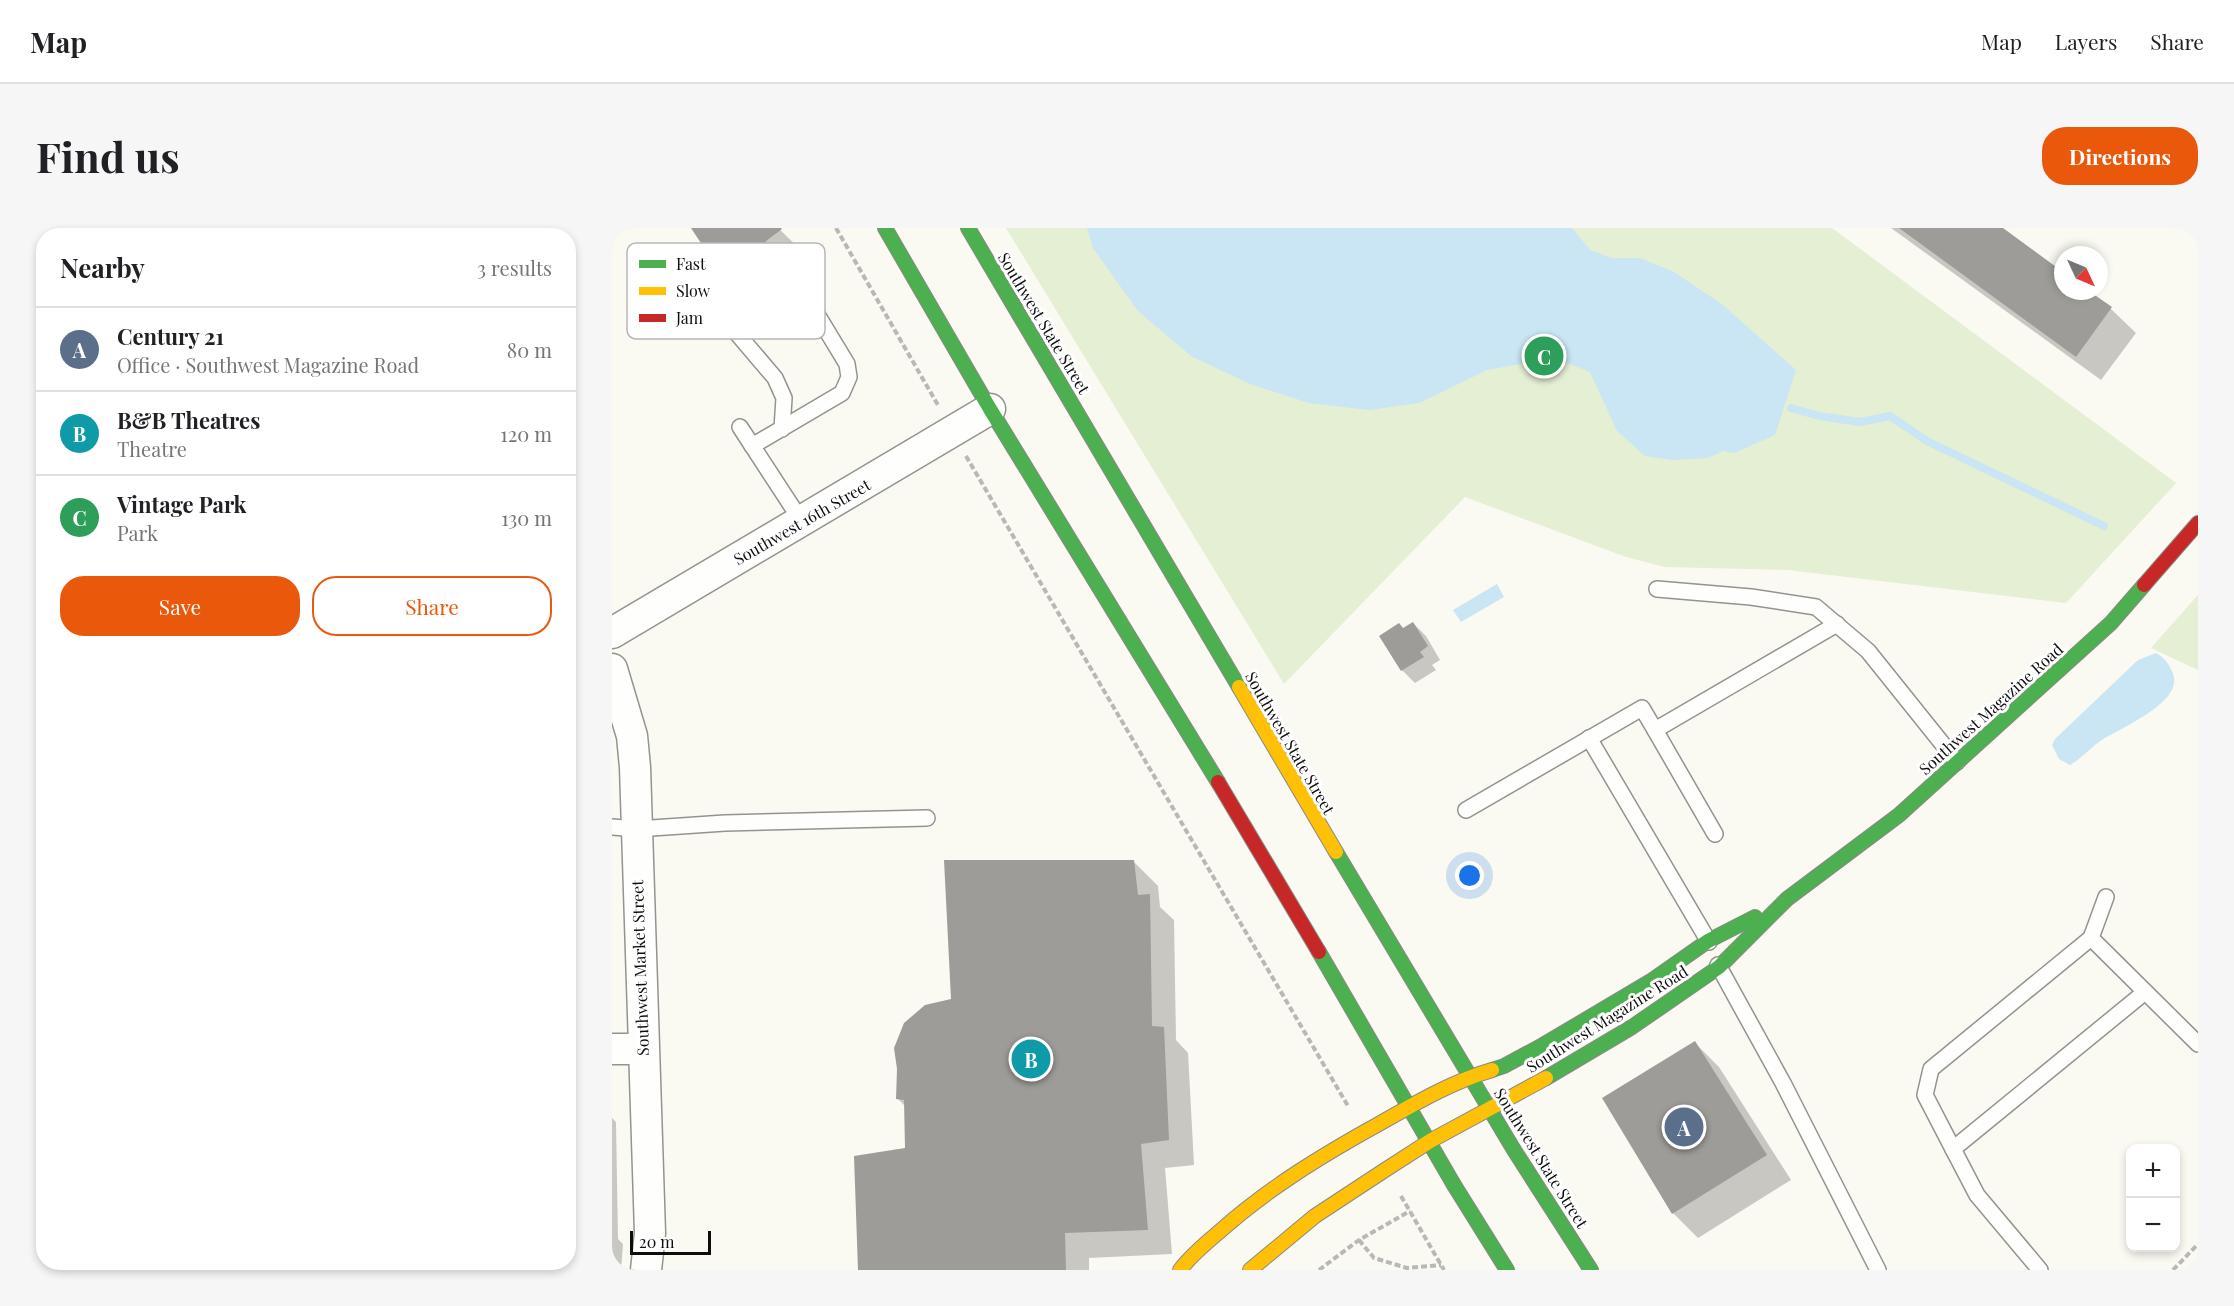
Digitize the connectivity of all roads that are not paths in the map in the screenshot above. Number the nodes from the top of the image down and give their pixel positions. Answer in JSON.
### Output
{"nodes":[{"id":1,"x":885,"y":228,"type":"edge"},
{"id":2,"x":968,"y":228,"type":"edge"},
{"id":3,"x":825,"y":327,"type":"edge"},
{"id":4,"x":742,"y":339,"type":"edge"},
{"id":5,"x":990,"y":410,"type":"junction"},
{"id":6,"x":740,"y":427,"type":"dead end"},
{"id":7,"x":782,"y":429,"type":"junction"},
{"id":8,"x":752,"y":446,"type":"junction"},
{"id":9,"x":802,"y":522,"type":"junction"},
{"id":10,"x":2198,"y":523,"type":"edge"},
{"id":11,"x":1657,"y":589,"type":"dead end"},
{"id":12,"x":1837,"y":624,"type":"junction"},
{"id":13,"x":612,"y":633,"type":"edge"},
{"id":14,"x":612,"y":669,"type":"edge"},
{"id":15,"x":1655,"y":730,"type":"junction"},
{"id":16,"x":1589,"y":738,"type":"junction"},
{"id":17,"x":1957,"y":762,"type":"junction"},
{"id":18,"x":1466,"y":810,"type":"dead end"},
{"id":19,"x":927,"y":818,"type":"dead end"},
{"id":20,"x":624,"y":828,"type":"edge"},
{"id":21,"x":1715,"y":834,"type":"dead end"},
{"id":22,"x":2106,"y":897,"type":"dead end"},
{"id":23,"x":1787,"y":899,"type":"junction"},
{"id":24,"x":2091,"y":938,"type":"junction"},
{"id":25,"x":1708,"y":941,"type":"junction"},
{"id":26,"x":1719,"y":967,"type":"junction"},
{"id":27,"x":2145,"y":992,"type":"junction"},
{"id":28,"x":2198,"y":1044,"type":"edge"},
{"id":29,"x":612,"y":1049,"type":"edge"},
{"id":30,"x":643,"y":1049,"type":"junction"},
{"id":31,"x":1471,"y":1076,"type":"junction"},
{"id":32,"x":1410,"y":1106,"type":"junction"},
{"id":33,"x":1490,"y":1108,"type":"junction"},
{"id":34,"x":1430,"y":1141,"type":"junction"},
{"id":35,"x":1953,"y":1149,"type":"junction"},
{"id":36,"x":646,"y":1270,"type":"edge"},
{"id":37,"x":1180,"y":1270,"type":"edge"},
{"id":38,"x":1250,"y":1270,"type":"edge"},
{"id":39,"x":1507,"y":1270,"type":"edge"},
{"id":40,"x":1591,"y":1270,"type":"edge"},
{"id":41,"x":1878,"y":1270,"type":"edge"},
{"id":42,"x":2040,"y":1270,"type":"edge"}],
"edges":[{"from":1,"to":5,"type":"main road"},
{"from":2,"to":31,"type":"main road","name":"Southwest State Street"},
{"from":3,"to":7,"type":"lane"},
{"from":4,"to":7,"type":"lane"},
{"from":5,"to":9,"type":"street","name":"Southwest 16th Street"},
{"from":5,"to":32,"type":"main road"},
{"from":6,"to":8,"type":"lane"},
{"from":7,"to":8,"type":"lane"},
{"from":8,"to":9,"type":"lane"},
{"from":9,"to":13,"type":"street","name":"Southwest 16th Street"},
{"from":10,"to":17,"type":"main road","name":"Southwest Magazine Road"},
{"from":11,"to":12,"type":"lane"},
{"from":12,"to":15,"type":"lane"},
{"from":12,"to":17,"type":"lane"},
{"from":14,"to":20,"type":"street","name":"Southwest Market Street"},
{"from":15,"to":16,"type":"lane"},
{"from":15,"to":21,"type":"lane"},
{"from":16,"to":18,"type":"lane"},
{"from":16,"to":25,"type":"lane"},
{"from":17,"to":23,"type":"main road","name":"Southwest Magazine Road"},
{"from":19,"to":20,"type":"lane"},
{"from":20,"to":30,"type":"street","name":"Southwest Market Street"},
{"from":22,"to":24,"type":"lane"},
{"from":23,"to":25,"type":"main road","name":"Southwest Magazine Road"},
{"from":23,"to":26,"type":"main road","name":"Southwest Magazine Road"},
{"from":24,"to":27,"type":"lane"},
{"from":24,"to":35,"type":"lane"},
{"from":25,"to":26,"type":"lane"},
{"from":25,"to":31,"type":"main road","name":"Southwest Magazine Road"},
{"from":26,"to":33,"type":"main road","name":"Southwest Magazine Road"},
{"from":26,"to":41,"type":"lane"},
{"from":27,"to":28,"type":"lane"},
{"from":27,"to":35,"type":"lane"},
{"from":29,"to":30,"type":"street"},
{"from":30,"to":36,"type":"street","name":"Southwest Market Street"},
{"from":31,"to":32,"type":"main road","name":"Southwest Magazine Road"},
{"from":31,"to":33,"type":"main road","name":"Southwest State Street"},
{"from":32,"to":34,"type":"main road"},
{"from":32,"to":37,"type":"main road"},
{"from":33,"to":34,"type":"main road","name":"Southwest Magazine Road"},
{"from":33,"to":40,"type":"main road","name":"Southwest State Street"},
{"from":34,"to":38,"type":"main road"},
{"from":34,"to":39,"type":"main road"},
{"from":35,"to":42,"type":"lane"}]}
